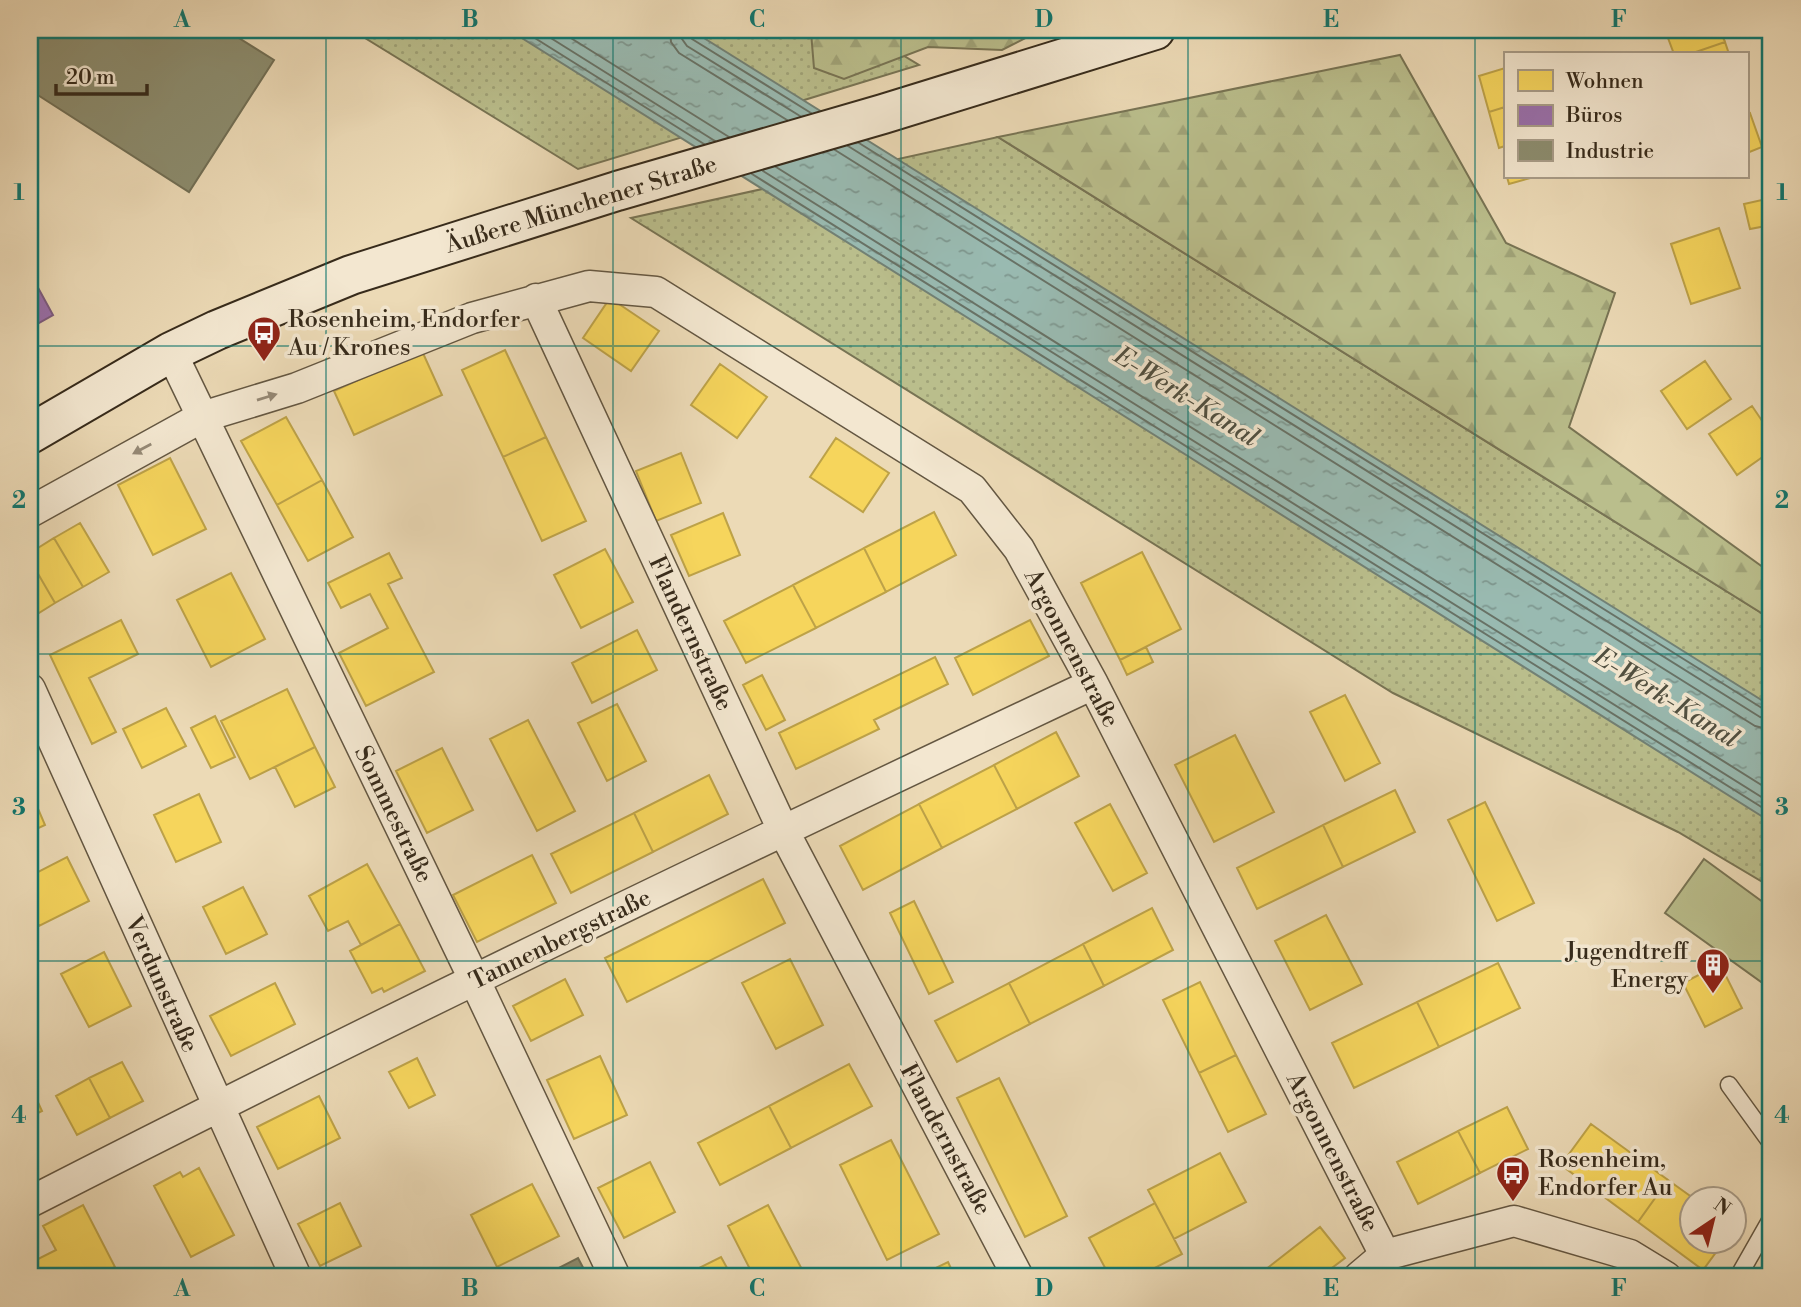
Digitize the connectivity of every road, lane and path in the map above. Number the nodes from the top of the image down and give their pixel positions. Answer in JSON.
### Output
{"nodes":[{"id":1,"x":1155,"y":30,"type":"edge"},
{"id":2,"x":536,"y":299,"type":"junction"},
{"id":3,"x":171,"y":352,"type":"junction"},
{"id":4,"x":202,"y":417,"type":"junction"},
{"id":5,"x":30,"y":434,"type":"edge"},
{"id":6,"x":30,"y":512,"type":"edge"},
{"id":7,"x":1093,"y":684,"type":"junction"},
{"id":8,"x":30,"y":689,"type":"edge"},
{"id":9,"x":783,"y":830,"type":"junction"},
{"id":10,"x":475,"y":981,"type":"junction"},
{"id":11,"x":1729,"y":1085,"type":"dead end"},
{"id":12,"x":217,"y":1106,"type":"junction"},
{"id":13,"x":1771,"y":1143,"type":"edge"},
{"id":14,"x":30,"y":1202,"type":"edge"},
{"id":15,"x":1771,"y":1219,"type":"edge"},
{"id":16,"x":1385,"y":1255,"type":"junction"},
{"id":17,"x":296,"y":1277,"type":"edge"},
{"id":18,"x":615,"y":1277,"type":"edge"},
{"id":19,"x":1018,"y":1277,"type":"edge"},
{"id":20,"x":1359,"y":1277,"type":"edge"},
{"id":21,"x":1666,"y":1277,"type":"edge"},
{"id":22,"x":1738,"y":1277,"type":"edge"}],
"edges":[{"from":1,"to":3,"type":"main road","name":"Äußere Münchener Straße"},
{"from":4,"to":2,"type":"street","one_way":true},
{"from":2,"to":7,"type":"street","name":"Argonnenstraße"},
{"from":2,"to":9,"type":"street","name":"Flandernstraße"},
{"from":3,"to":4,"type":"street","name":"Sommestraße"},
{"from":3,"to":5,"type":"main road","name":"Äußere Münchener Straße"},
{"from":4,"to":6,"type":"street","one_way":true},
{"from":4,"to":10,"type":"street","name":"Sommestraße"},
{"from":7,"to":9,"type":"street","name":"Tannenbergstraße"},
{"from":7,"to":16,"type":"street","name":"Argonnenstraße"},
{"from":8,"to":12,"type":"street","name":"Verdunstraße"},
{"from":9,"to":10,"type":"street","name":"Tannenbergstraße"},
{"from":9,"to":19,"type":"street","name":"Flandernstraße"},
{"from":10,"to":12,"type":"street","name":"Tannenbergstraße"},
{"from":10,"to":18,"type":"street","name":"Sommestraße"},
{"from":11,"to":13,"type":"lane"},
{"from":12,"to":14,"type":"street","name":"Tannenbergstraße"},
{"from":12,"to":17,"type":"street","name":"Verdunstraße"},
{"from":15,"to":22,"type":"lane"},
{"from":16,"to":20,"type":"street"},
{"from":16,"to":21,"type":"street"}]}
